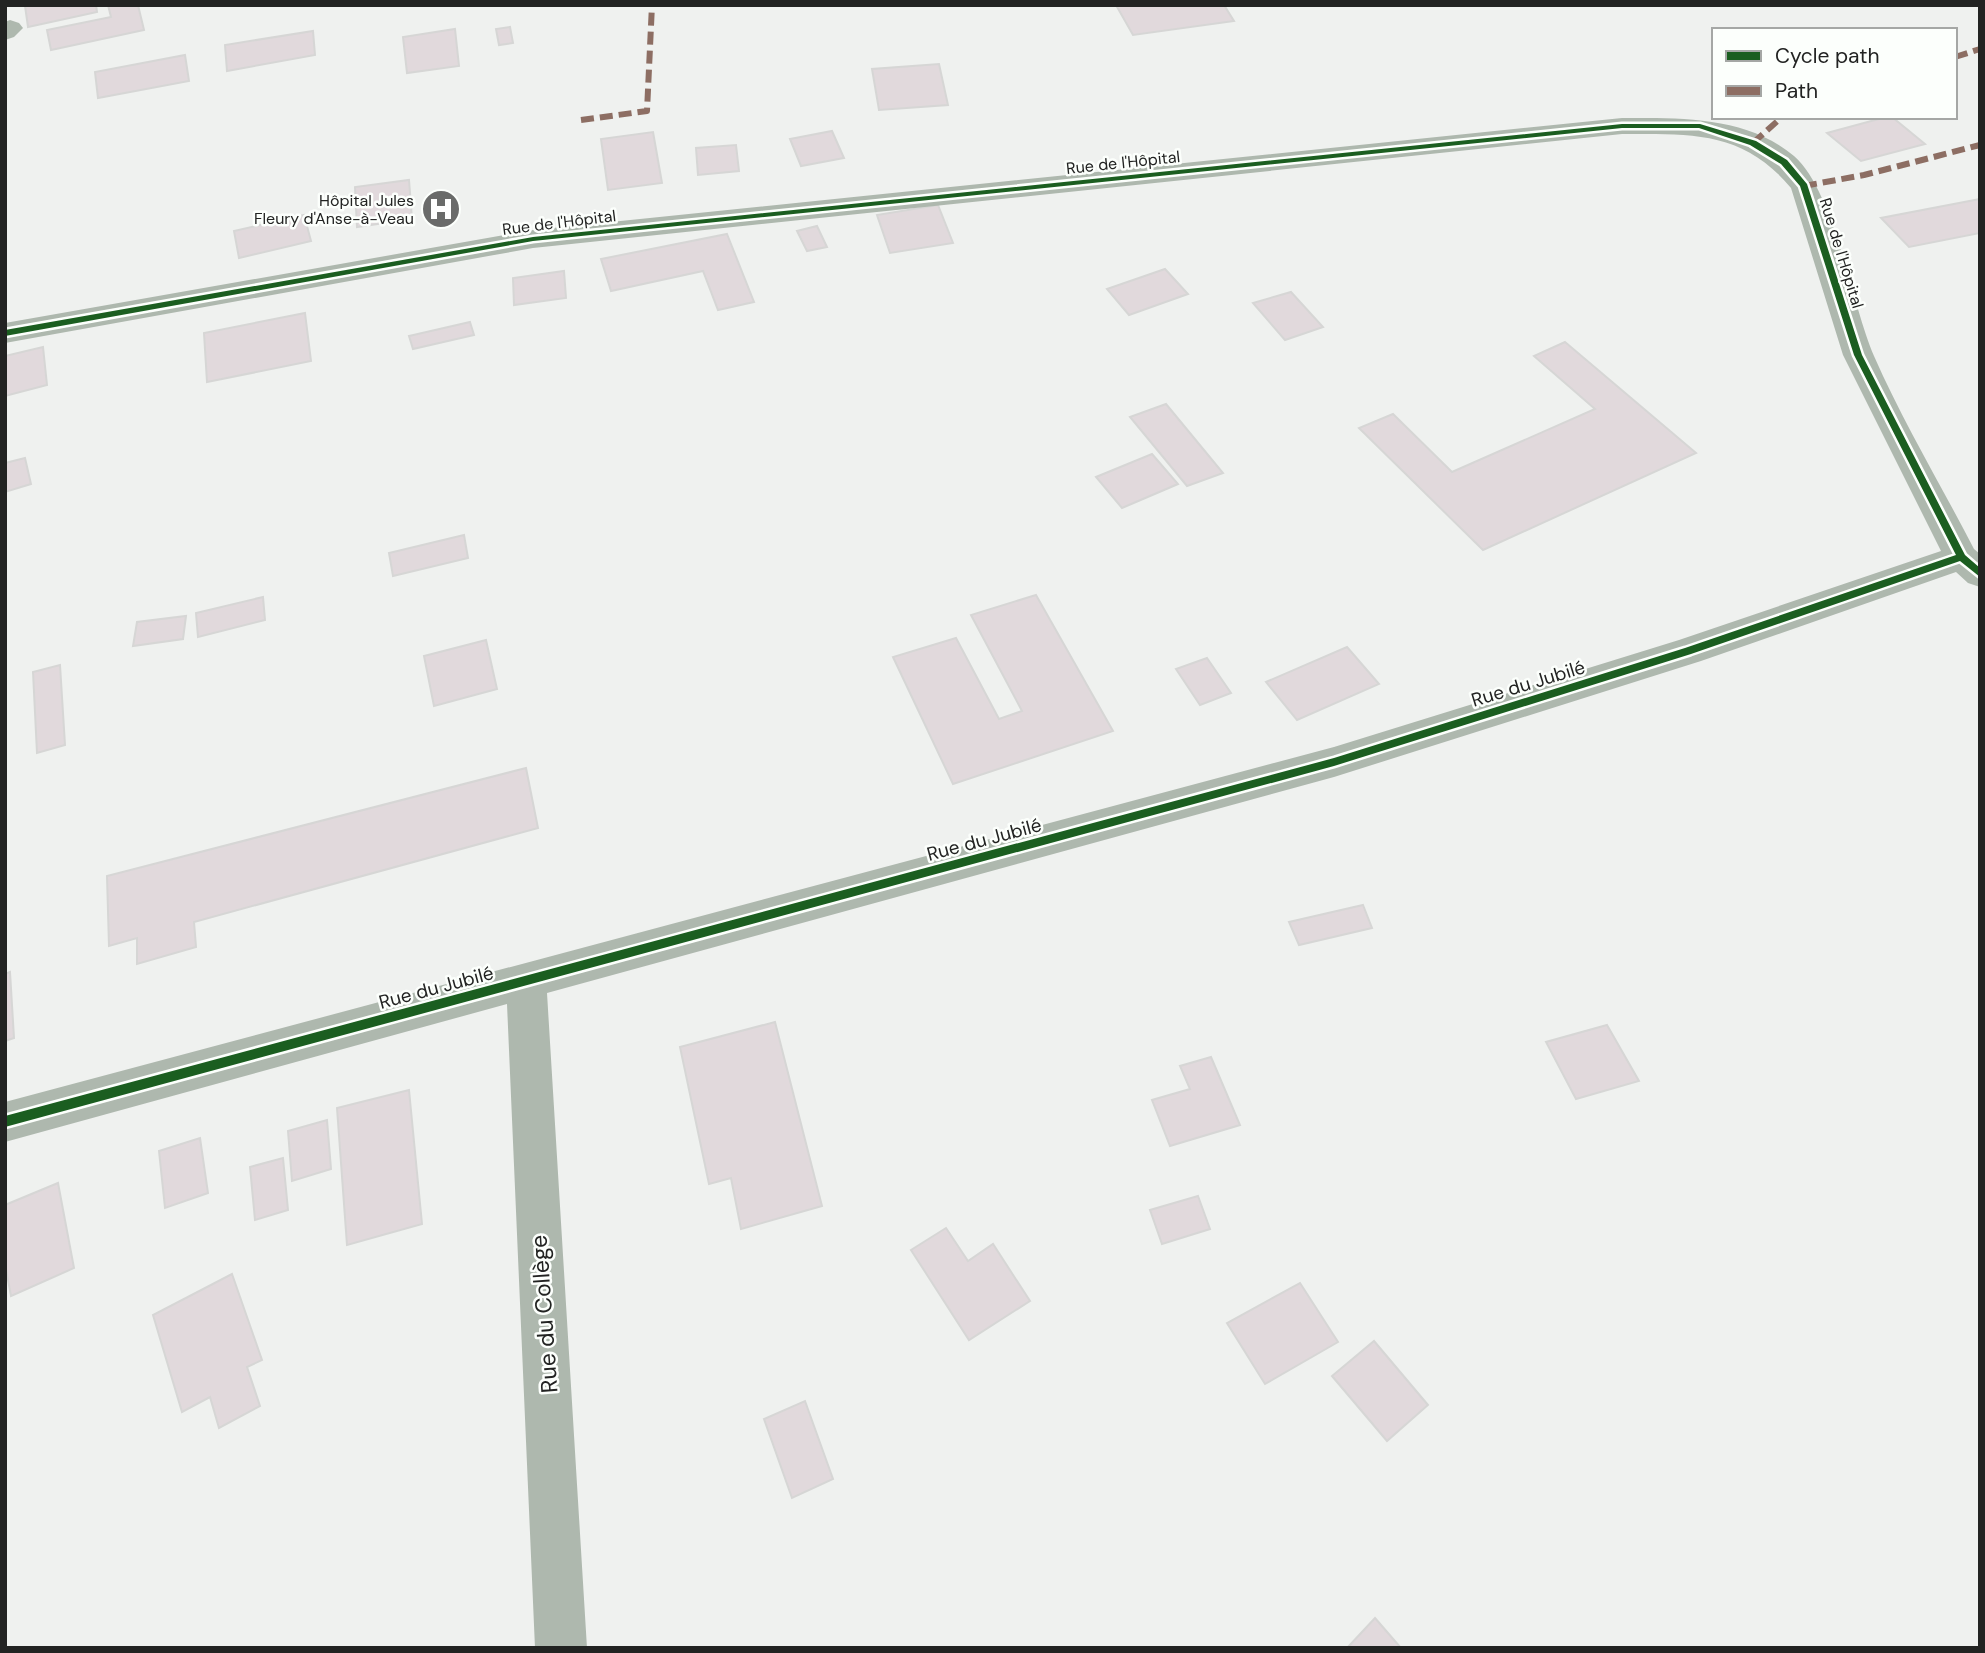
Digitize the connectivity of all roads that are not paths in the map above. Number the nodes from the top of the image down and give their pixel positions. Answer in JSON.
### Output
{"nodes":[{"id":1,"x":5,"y":332,"type":"edge"},
{"id":2,"x":1970,"y":566,"type":"edge"},
{"id":3,"x":526,"y":981,"type":"junction"},
{"id":4,"x":5,"y":1122,"type":"edge"},
{"id":5,"x":561,"y":1648,"type":"edge"}],
"edges":[{"from":1,"to":2,"type":"street","name":"Rue de l'Hôpital"},
{"from":2,"to":3,"type":"street","name":"Rue du Jubilé"},
{"from":3,"to":4,"type":"street","name":"Rue du Jubilé"},
{"from":3,"to":5,"type":"street","name":"Rue du Collège"}]}
